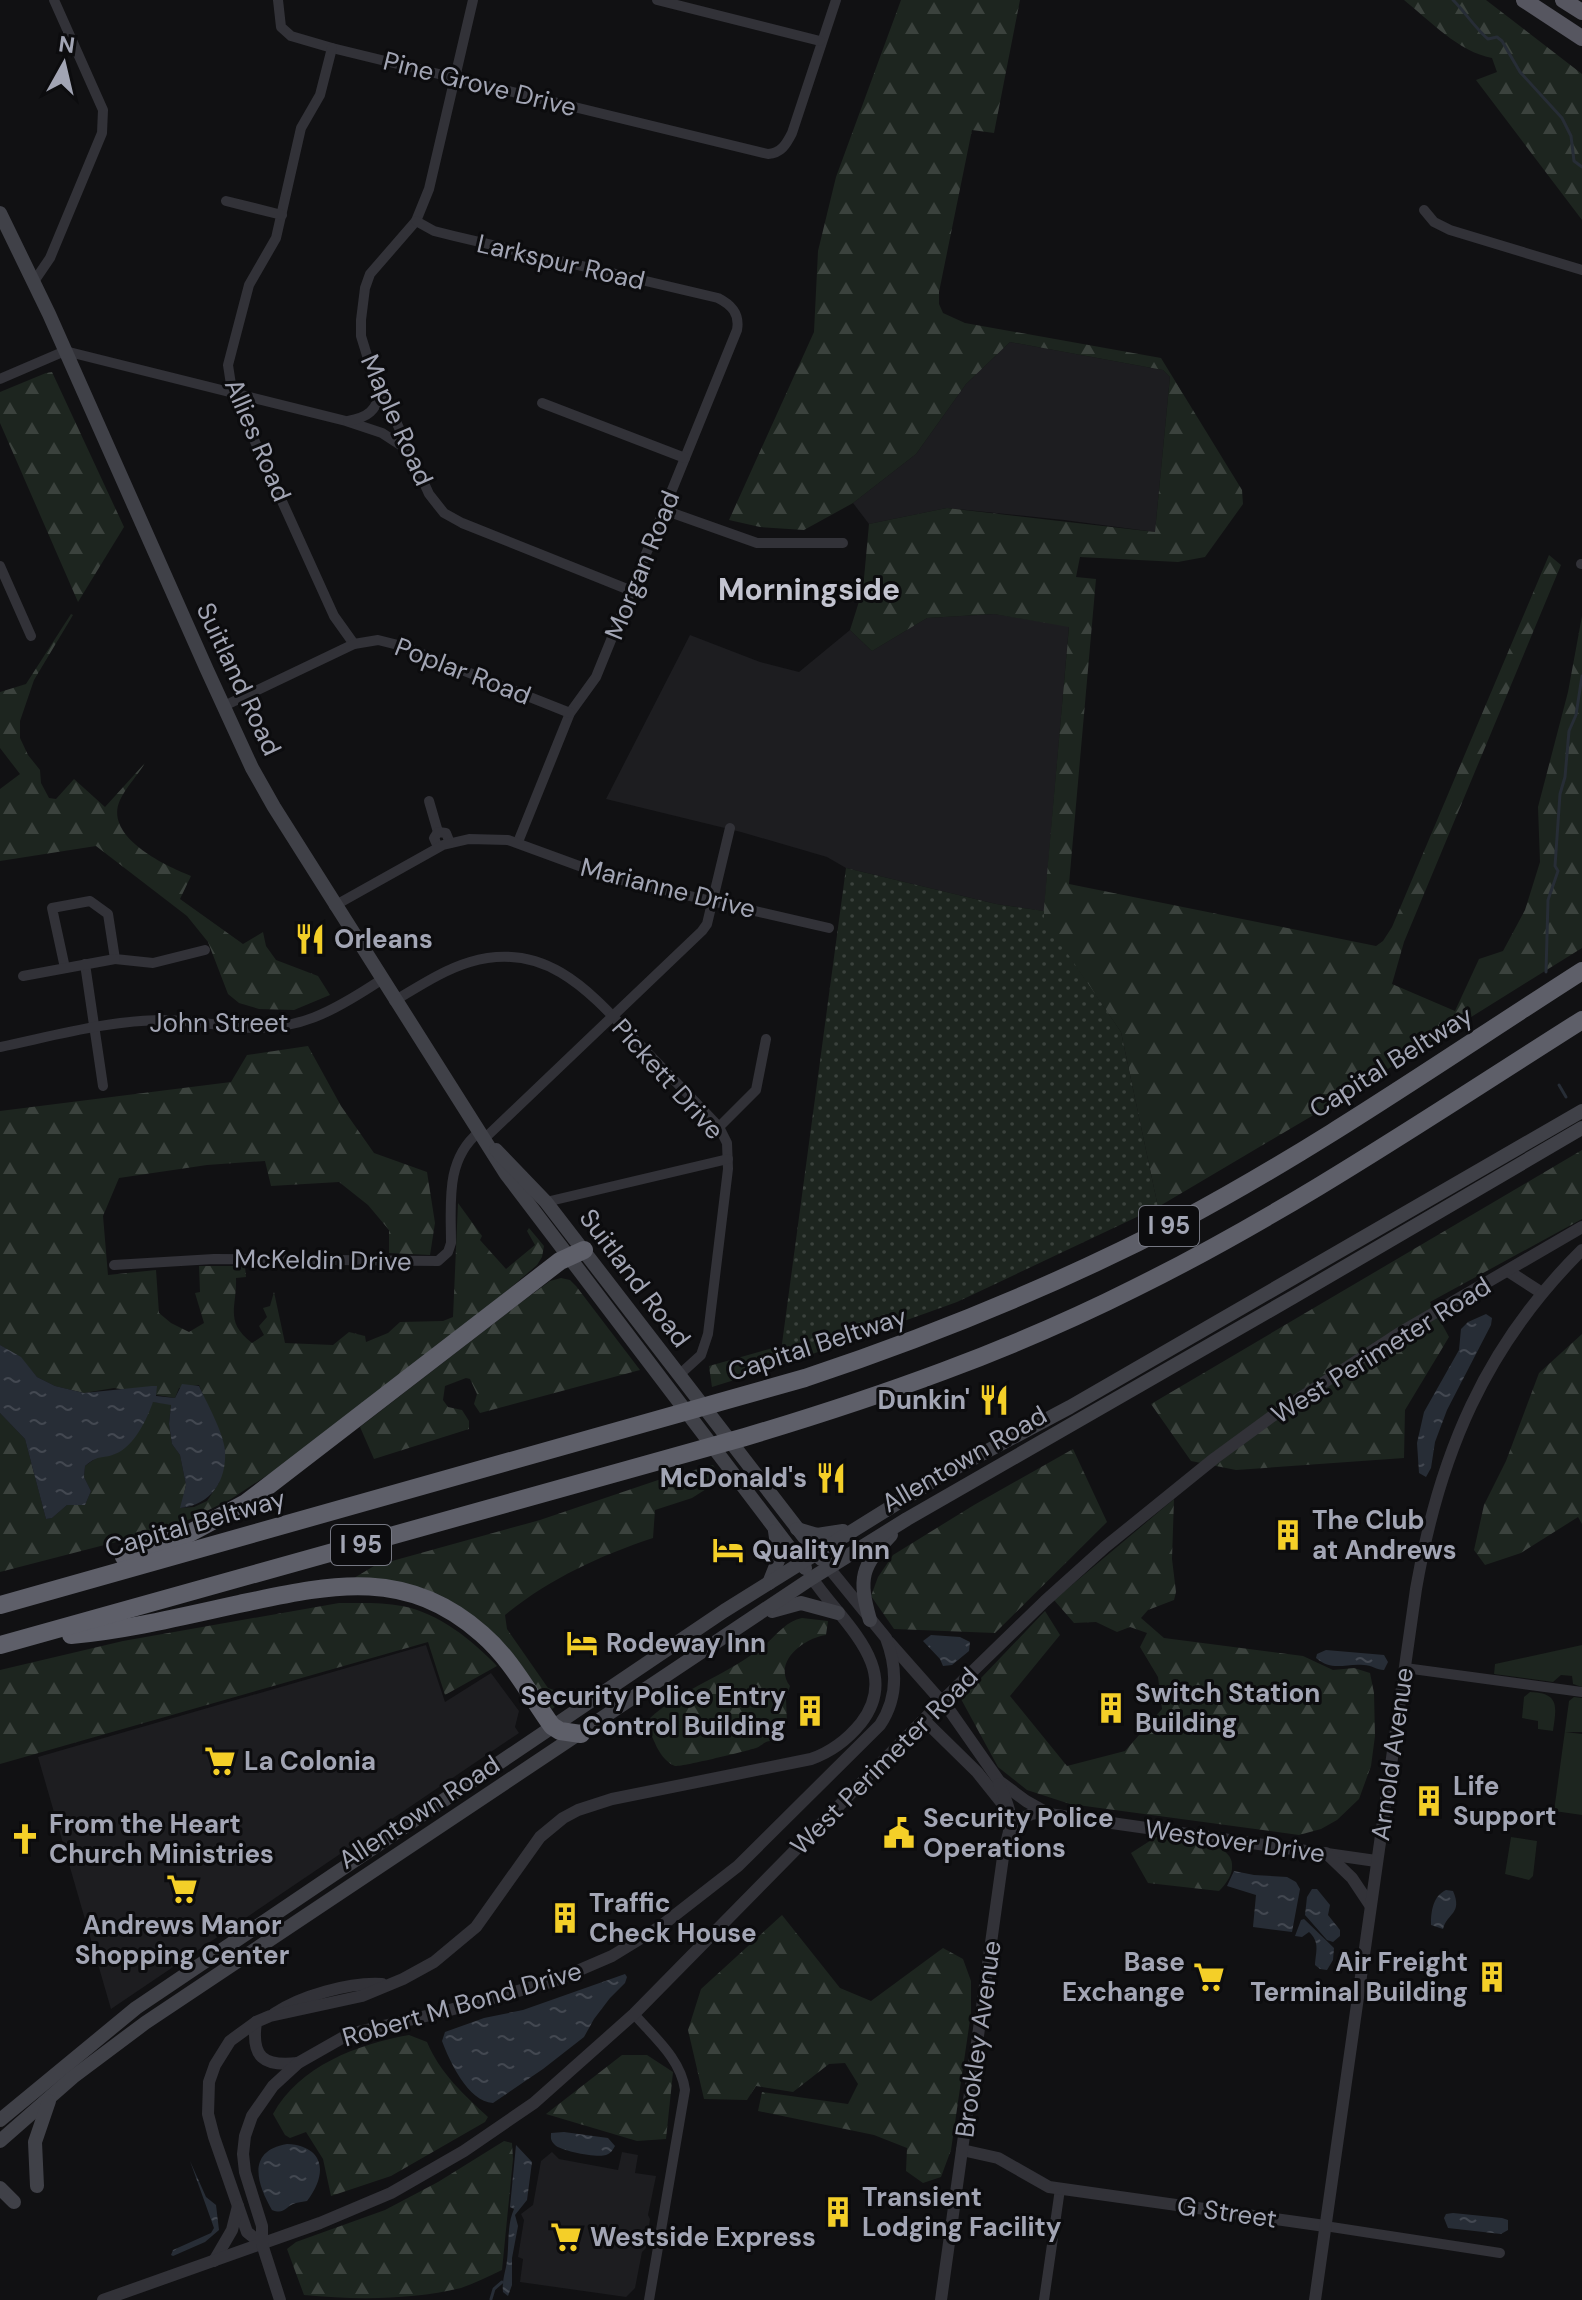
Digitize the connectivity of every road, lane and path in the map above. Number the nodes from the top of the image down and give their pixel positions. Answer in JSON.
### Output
{"nodes":[{"id":1,"x":54,"y":0,"type":"edge"},
{"id":2,"x":278,"y":0,"type":"edge"},
{"id":3,"x":473,"y":0,"type":"edge"},
{"id":4,"x":657,"y":0,"type":"edge"},
{"id":5,"x":836,"y":0,"type":"edge"},
{"id":6,"x":1524,"y":0,"type":"edge"},
{"id":7,"x":1563,"y":0,"type":"edge"},
{"id":8,"x":1582,"y":12,"type":"edge"},
{"id":9,"x":1582,"y":38,"type":"edge"},
{"id":10,"x":820,"y":41,"type":"junction"},
{"id":11,"x":332,"y":48,"type":"junction"},
{"id":12,"x":454,"y":77,"type":"junction"},
{"id":13,"x":226,"y":201,"type":"dead end"},
{"id":14,"x":1424,"y":210,"type":"dead end"},
{"id":15,"x":0,"y":213,"type":"edge"},
{"id":16,"x":282,"y":215,"type":"junction"},
{"id":17,"x":416,"y":221,"type":"junction"},
{"id":18,"x":1582,"y":270,"type":"edge"},
{"id":19,"x":33,"y":283,"type":"junction"},
{"id":20,"x":709,"y":296,"type":"joint"},
{"id":21,"x":65,"y":351,"type":"junction"},
{"id":22,"x":0,"y":379,"type":"edge"},
{"id":23,"x":232,"y":391,"type":"junction"},
{"id":24,"x":382,"y":391,"type":"junction"},
{"id":25,"x":542,"y":403,"type":"dead end"},
{"id":26,"x":346,"y":421,"type":"junction"},
{"id":27,"x":409,"y":451,"type":"junction"},
{"id":28,"x":685,"y":458,"type":"junction"},
{"id":29,"x":664,"y":510,"type":"junction"},
{"id":30,"x":843,"y":543,"type":"dead end"},
{"id":31,"x":0,"y":566,"type":"edge"},
{"id":32,"x":632,"y":591,"type":"junction"},
{"id":33,"x":31,"y":636,"type":"dead end"},
{"id":34,"x":354,"y":644,"type":"junction"},
{"id":35,"x":224,"y":706,"type":"junction"},
{"id":36,"x":570,"y":713,"type":"junction"},
{"id":37,"x":429,"y":801,"type":"dead end"},
{"id":38,"x":730,"y":828,"type":"dead end"},
{"id":39,"x":438,"y":832,"type":"junction"},
{"id":40,"x":518,"y":842,"type":"junction"},
{"id":41,"x":450,"y":843,"type":"junction"},
{"id":42,"x":438,"y":847,"type":"junction"},
{"id":43,"x":712,"y":901,"type":"junction"},
{"id":44,"x":334,"y":906,"type":"junction"},
{"id":45,"x":829,"y":928,"type":"dead end"},
{"id":46,"x":205,"y":950,"type":"dead end"},
{"id":47,"x":115,"y":959,"type":"junction"},
{"id":48,"x":85,"y":964,"type":"junction"},
{"id":49,"x":65,"y":968,"type":"junction"},
{"id":50,"x":1582,"y":971,"type":"edge"},
{"id":51,"x":23,"y":976,"type":"dead end"},
{"id":52,"x":381,"y":980,"type":"junction"},
{"id":53,"x":394,"y":1001,"type":"junction"},
{"id":54,"x":613,"y":1016,"type":"junction"},
{"id":55,"x":1582,"y":1020,"type":"edge"},
{"id":56,"x":94,"y":1028,"type":"junction"},
{"id":57,"x":766,"y":1039,"type":"dead end"},
{"id":58,"x":0,"y":1047,"type":"edge"},
{"id":59,"x":103,"y":1086,"type":"dead end"},
{"id":60,"x":1582,"y":1111,"type":"edge"},
{"id":61,"x":719,"y":1127,"type":"junction"},
{"id":62,"x":1582,"y":1128,"type":"edge"},
{"id":63,"x":482,"y":1135,"type":"junction"},
{"id":64,"x":728,"y":1159,"type":"junction"},
{"id":65,"x":1461,"y":1189,"type":"junction"},
{"id":66,"x":546,"y":1202,"type":"junction"},
{"id":67,"x":1582,"y":1227,"type":"edge"},
{"id":68,"x":1582,"y":1250,"type":"edge"},
{"id":69,"x":576,"y":1254,"type":"junction"},
{"id":70,"x":114,"y":1265,"type":"dead end"},
{"id":71,"x":1508,"y":1271,"type":"junction"},
{"id":72,"x":1542,"y":1293,"type":"junction"},
{"id":73,"x":679,"y":1375,"type":"junction"},
{"id":74,"x":1070,"y":1407,"type":"junction"},
{"id":75,"x":1078,"y":1420,"type":"junction"},
{"id":76,"x":907,"y":1519,"type":"junction"},
{"id":77,"x":772,"y":1523,"type":"junction"},
{"id":78,"x":796,"y":1528,"type":"junction"},
{"id":79,"x":855,"y":1528,"type":"junction"},
{"id":80,"x":816,"y":1553,"type":"junction"},
{"id":81,"x":802,"y":1562,"type":"junction"},
{"id":82,"x":829,"y":1568,"type":"junction"},
{"id":83,"x":812,"y":1578,"type":"junction"},
{"id":84,"x":769,"y":1583,"type":"junction"},
{"id":85,"x":62,"y":1587,"type":"junction"},
{"id":86,"x":0,"y":1605,"type":"edge"},
{"id":87,"x":838,"y":1613,"type":"junction"},
{"id":88,"x":753,"y":1618,"type":"junction"},
{"id":89,"x":870,"y":1620,"type":"junction"},
{"id":90,"x":886,"y":1638,"type":"junction"},
{"id":91,"x":24,"y":1639,"type":"junction"},
{"id":92,"x":0,"y":1645,"type":"edge"},
{"id":93,"x":1405,"y":1668,"type":"junction"},
{"id":94,"x":1582,"y":1692,"type":"edge"},
{"id":95,"x":942,"y":1701,"type":"junction"},
{"id":96,"x":924,"y":1720,"type":"junction"},
{"id":97,"x":552,"y":1726,"type":"junction"},
{"id":98,"x":581,"y":1734,"type":"junction"},
{"id":99,"x":999,"y":1781,"type":"junction"},
{"id":100,"x":1035,"y":1806,"type":"junction"},
{"id":101,"x":1049,"y":1814,"type":"junction"},
{"id":102,"x":1007,"y":1822,"type":"junction"},
{"id":103,"x":1004,"y":1850,"type":"junction"},
{"id":104,"x":1326,"y":1853,"type":"junction"},
{"id":105,"x":1376,"y":1861,"type":"junction"},
{"id":106,"x":1370,"y":1905,"type":"junction"},
{"id":107,"x":634,"y":2014,"type":"junction"},
{"id":108,"x":256,"y":2022,"type":"junction"},
{"id":109,"x":298,"y":2063,"type":"junction"},
{"id":110,"x":51,"y":2097,"type":"junction"},
{"id":111,"x":0,"y":2120,"type":"edge"},
{"id":112,"x":0,"y":2141,"type":"edge"},
{"id":113,"x":962,"y":2150,"type":"junction"},
{"id":114,"x":37,"y":2186,"type":"dead end"},
{"id":115,"x":0,"y":2188,"type":"edge"},
{"id":116,"x":1060,"y":2189,"type":"junction"},
{"id":117,"x":14,"y":2202,"type":"dead end"},
{"id":118,"x":238,"y":2206,"type":"junction"},
{"id":119,"x":1325,"y":2226,"type":"junction"},
{"id":120,"x":262,"y":2244,"type":"junction"},
{"id":121,"x":1500,"y":2253,"type":"dead end"},
{"id":122,"x":214,"y":2261,"type":"junction"},
{"id":123,"x":103,"y":2300,"type":"edge"},
{"id":124,"x":280,"y":2300,"type":"edge"},
{"id":125,"x":649,"y":2300,"type":"edge"},
{"id":126,"x":941,"y":2300,"type":"edge"},
{"id":127,"x":1044,"y":2300,"type":"edge"},
{"id":128,"x":1315,"y":2300,"type":"edge"}],
"edges":[{"from":1,"to":19,"type":"street"},
{"from":2,"to":11,"type":"street","name":"Pine Grove Drive"},
{"from":3,"to":12,"type":"street","name":"Maple Road"},
{"from":4,"to":10,"type":"street"},
{"from":5,"to":10,"type":"street","name":"Pine Grove Drive"},
{"from":6,"to":9,"type":"highway"},
{"from":7,"to":8,"type":"highway"},
{"from":10,"to":12,"type":"street","name":"Pine Grove Drive"},
{"from":11,"to":12,"type":"street","name":"Pine Grove Drive"},
{"from":11,"to":16,"type":"street","name":"Allies Road"},
{"from":12,"to":17,"type":"street","name":"Maple Road"},
{"from":13,"to":16,"type":"street"},
{"from":14,"to":18,"type":"street"},
{"from":15,"to":19,"type":"main road","name":"Suitland Road"},
{"from":16,"to":23,"type":"street","name":"Allies Road"},
{"from":17,"to":20,"type":"street","name":"Larkspur Road"},
{"from":17,"to":24,"type":"street","name":"Maple Road"},
{"from":19,"to":21,"type":"main road","name":"Suitland Road"},
{"from":20,"to":28,"type":"street","name":"Morgan Road"},
{"from":21,"to":22,"type":"street"},
{"from":21,"to":23,"type":"street"},
{"from":21,"to":35,"type":"main road","name":"Suitland Road"},
{"from":23,"to":26,"type":"street"},
{"from":23,"to":34,"type":"street","name":"Allies Road"},
{"from":24,"to":26,"type":"street"},
{"from":24,"to":27,"type":"street","name":"Maple Road"},
{"from":25,"to":28,"type":"street"},
{"from":26,"to":27,"type":"street"},
{"from":27,"to":32,"type":"street","name":"Maple Road"},
{"from":28,"to":29,"type":"street","name":"Morgan Road"},
{"from":29,"to":30,"type":"street"},
{"from":29,"to":32,"type":"street","name":"Morgan Road"},
{"from":31,"to":33,"type":"street"},
{"from":32,"to":36,"type":"street","name":"Morgan Road"},
{"from":34,"to":35,"type":"street","name":"Poplar Road"},
{"from":34,"to":36,"type":"street","name":"Poplar Road"},
{"from":35,"to":44,"type":"main road","name":"Suitland Road"},
{"from":36,"to":40,"type":"street","name":"Morgan Road"},
{"from":37,"to":39,"type":"street"},
{"from":38,"to":43,"type":"street"},
{"from":39,"to":41,"type":"street"},
{"from":39,"to":42,"type":"street"},
{"from":40,"to":41,"type":"street","name":"Marianne Drive"},
{"from":40,"to":43,"type":"street","name":"Marianne Drive"},
{"from":41,"to":42,"type":"street","name":"Marianne Drive"},
{"from":42,"to":44,"type":"street","name":"Marianne Drive"},
{"from":43,"to":45,"type":"street","name":"Marianne Drive"},
{"from":43,"to":54,"type":"street"},
{"from":44,"to":52,"type":"main road","name":"Suitland Road"},
{"from":46,"to":47,"type":"street"},
{"from":47,"to":48,"type":"street"},
{"from":47,"to":49,"type":"street"},
{"from":48,"to":49,"type":"street"},
{"from":48,"to":56,"type":"street"},
{"from":49,"to":51,"type":"street"},
{"from":50,"to":85,"type":"highway","name":"Capital Beltway","number":"I 95"},
{"from":52,"to":53,"type":"main road","name":"Suitland Road"},
{"from":52,"to":56,"type":"street","name":"John Street"},
{"from":53,"to":54,"type":"street","name":"Pickett Drive"},
{"from":53,"to":63,"type":"main road","name":"Suitland Road"},
{"from":54,"to":61,"type":"street","name":"Pickett Drive"},
{"from":54,"to":63,"type":"street"},
{"from":55,"to":91,"type":"highway","number":"I 95"},
{"from":56,"to":58,"type":"street","name":"John Street"},
{"from":56,"to":59,"type":"street"},
{"from":57,"to":61,"type":"street"},
{"from":60,"to":65,"type":"main road","name":"Allentown Road"},
{"from":61,"to":64,"type":"street","name":"Pickett Drive"},
{"from":62,"to":65,"type":"main road","name":"Allentown Road"},
{"from":63,"to":66,"type":"main road","name":"Suitland Road"},
{"from":63,"to":69,"type":"main road","name":"Suitland Road"},
{"from":63,"to":70,"type":"street","name":"McKeldin Drive"},
{"from":64,"to":66,"type":"street"},
{"from":64,"to":73,"type":"street","name":"Pickett Drive"},
{"from":65,"to":74,"type":"main road","name":"Allentown Road"},
{"from":65,"to":75,"type":"main road","name":"Allentown Road"},
{"from":66,"to":69,"type":"main road","name":"Suitland Road"},
{"from":67,"to":71,"type":"street","name":"West Perimeter Road"},
{"from":68,"to":72,"type":"street","name":"Arnold Avenue"},
{"from":69,"to":73,"type":"main road","name":"Suitland Road"},
{"from":69,"to":77,"type":"main road","name":"Suitland Road"},
{"from":69,"to":85,"type":"highway"},
{"from":71,"to":72,"type":"street"},
{"from":71,"to":95,"type":"street","name":"West Perimeter Road"},
{"from":72,"to":93,"type":"street","name":"Arnold Avenue"},
{"from":73,"to":78,"type":"main road","name":"Suitland Road"},
{"from":74,"to":75,"type":"main road"},
{"from":74,"to":79,"type":"main road","name":"Allentown Road"},
{"from":75,"to":76,"type":"main road","name":"Allentown Road"},
{"from":76,"to":82,"type":"main road","name":"Allentown Road"},
{"from":76,"to":89,"type":"main road"},
{"from":77,"to":81,"type":"main road","name":"Suitland Road"},
{"from":77,"to":84,"type":"main road"},
{"from":78,"to":79,"type":"main road"},
{"from":78,"to":80,"type":"main road","name":"Suitland Road"},
{"from":79,"to":80,"type":"main road","name":"Allentown Road"},
{"from":80,"to":81,"type":"main road","name":"Allentown Road"},
{"from":80,"to":82,"type":"main road","name":"Suitland Road"},
{"from":81,"to":83,"type":"main road","name":"Suitland Road"},
{"from":81,"to":84,"type":"main road","name":"Allentown Road"},
{"from":82,"to":83,"type":"main road","name":"Allentown Road"},
{"from":82,"to":89,"type":"street"},
{"from":83,"to":87,"type":"street","name":"Robert M Bond Drive"},
{"from":83,"to":88,"type":"main road","name":"Allentown Road"},
{"from":84,"to":97,"type":"main road","name":"Allentown Road"},
{"from":85,"to":86,"type":"highway","name":"Capital Beltway","number":"I 95"},
{"from":87,"to":88,"type":"main road"},
{"from":87,"to":108,"type":"street","name":"Robert M Bond Drive"},
{"from":88,"to":98,"type":"main road","name":"Allentown Road"},
{"from":89,"to":90,"type":"street"},
{"from":90,"to":95,"type":"street","name":"Westover Drive"},
{"from":90,"to":109,"type":"street","name":"Robert M Bond Drive"},
{"from":91,"to":92,"type":"highway","number":"I 95"},
{"from":91,"to":97,"type":"highway"},
{"from":93,"to":94,"type":"street"},
{"from":93,"to":105,"type":"street","name":"Arnold Avenue"},
{"from":95,"to":96,"type":"street","name":"West Perimeter Road"},
{"from":95,"to":99,"type":"street","name":"Westover Drive"},
{"from":96,"to":102,"type":"street"},
{"from":96,"to":107,"type":"street","name":"West Perimeter Road"},
{"from":97,"to":98,"type":"highway"},
{"from":97,"to":111,"type":"main road","name":"Allentown Road"},
{"from":98,"to":110,"type":"main road","name":"Allentown Road"},
{"from":99,"to":100,"type":"street","name":"Westover Drive"},
{"from":99,"to":102,"type":"street"},
{"from":100,"to":101,"type":"street","name":"Westover Drive"},
{"from":100,"to":102,"type":"street"},
{"from":101,"to":103,"type":"street"},
{"from":101,"to":104,"type":"street","name":"Westover Drive"},
{"from":102,"to":103,"type":"street","name":"Brookley Avenue"},
{"from":103,"to":113,"type":"street","name":"Brookley Avenue"},
{"from":104,"to":105,"type":"street","name":"Westover Drive"},
{"from":104,"to":106,"type":"street"},
{"from":105,"to":106,"type":"street","name":"Arnold Avenue"},
{"from":106,"to":119,"type":"street","name":"Arnold Avenue"},
{"from":107,"to":120,"type":"street","name":"West Perimeter Road"},
{"from":107,"to":125,"type":"street"},
{"from":108,"to":109,"type":"street"},
{"from":108,"to":118,"type":"street","name":"Robert M Bond Drive"},
{"from":109,"to":120,"type":"street","name":"Robert M Bond Drive"},
{"from":110,"to":112,"type":"main road","name":"Allentown Road"},
{"from":110,"to":114,"type":"main road"},
{"from":113,"to":116,"type":"street","name":"G Street"},
{"from":113,"to":126,"type":"street","name":"Brookley Avenue"},
{"from":115,"to":117,"type":"main road"},
{"from":116,"to":119,"type":"street","name":"G Street"},
{"from":116,"to":127,"type":"street"},
{"from":118,"to":120,"type":"street","name":"Robert M Bond Drive"},
{"from":118,"to":122,"type":"street"},
{"from":119,"to":121,"type":"street","name":"G Street"},
{"from":119,"to":128,"type":"street","name":"Arnold Avenue"},
{"from":120,"to":122,"type":"street","name":"West Perimeter Road"},
{"from":120,"to":124,"type":"street"},
{"from":122,"to":123,"type":"street","name":"West Perimeter Road"}]}
